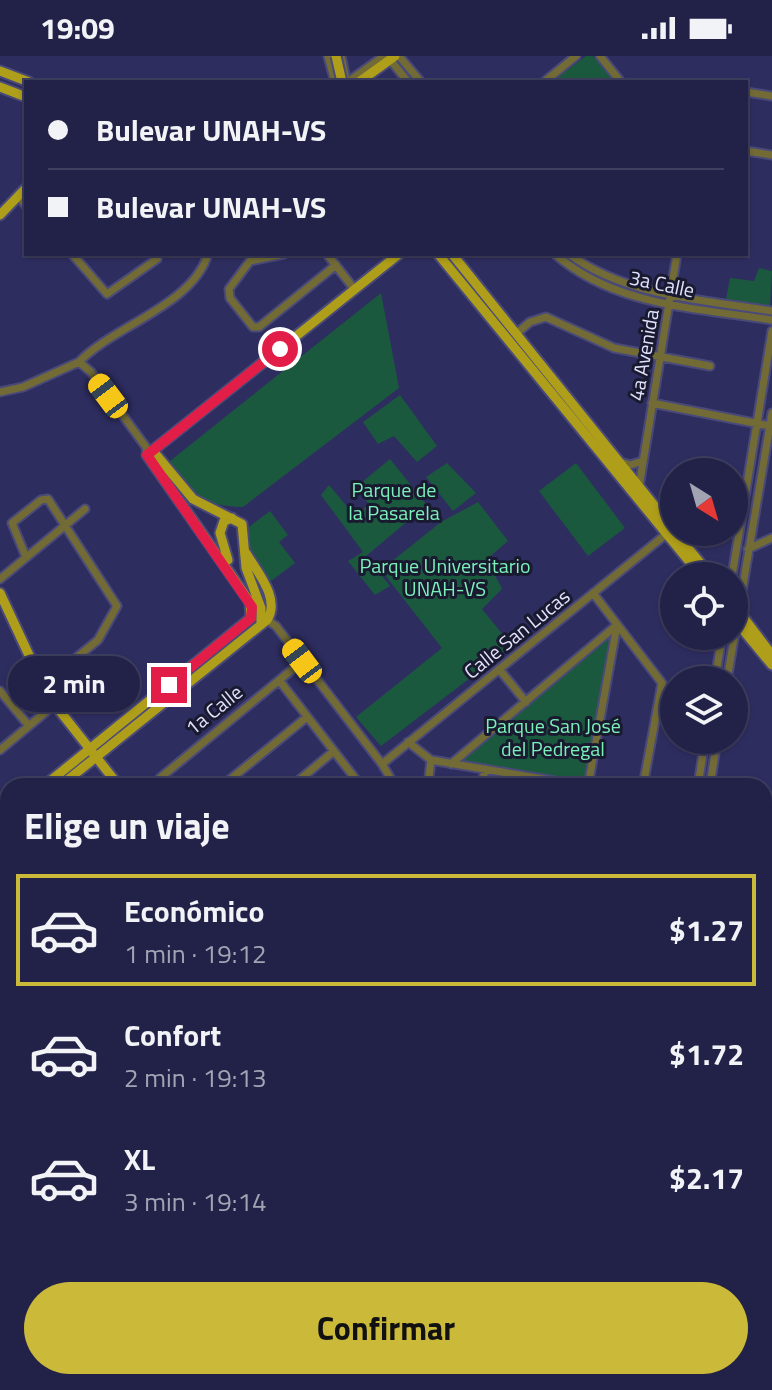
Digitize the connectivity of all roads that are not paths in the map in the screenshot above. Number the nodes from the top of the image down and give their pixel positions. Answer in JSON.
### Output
{"nodes":[{"id":1,"x":328,"y":56,"type":"edge"},
{"id":2,"x":338,"y":56,"type":"edge"},
{"id":3,"x":384,"y":56,"type":"edge"},
{"id":4,"x":576,"y":56,"type":"edge"},
{"id":5,"x":600,"y":56,"type":"edge"},
{"id":6,"x":397,"y":57,"type":"edge"},
{"id":7,"x":343,"y":65,"type":"junction"},
{"id":8,"x":0,"y":71,"type":"edge"},
{"id":9,"x":363,"y":72,"type":"junction"},
{"id":10,"x":24,"y":80,"type":"edge"},
{"id":11,"x":342,"y":80,"type":"edge"},
{"id":12,"x":343,"y":80,"type":"edge"},
{"id":13,"x":343,"y":80,"type":"edge"},
{"id":14,"x":347,"y":80,"type":"edge"},
{"id":15,"x":362,"y":80,"type":"edge"},
{"id":16,"x":368,"y":80,"type":"edge"},
{"id":17,"x":407,"y":80,"type":"edge"},
{"id":18,"x":419,"y":80,"type":"edge"},
{"id":19,"x":546,"y":80,"type":"edge"},
{"id":20,"x":619,"y":80,"type":"edge"},
{"id":21,"x":0,"y":87,"type":"edge"},
{"id":22,"x":748,"y":92,"type":"edge"},
{"id":23,"x":24,"y":96,"type":"edge"},
{"id":24,"x":772,"y":96,"type":"edge"},
{"id":25,"x":748,"y":151,"type":"edge"},
{"id":26,"x":772,"y":155,"type":"edge"},
{"id":27,"x":23,"y":192,"type":"edge"},
{"id":28,"x":0,"y":215,"type":"edge"},
{"id":29,"x":77,"y":256,"type":"edge"},
{"id":30,"x":154,"y":256,"type":"edge"},
{"id":31,"x":207,"y":256,"type":"edge"},
{"id":32,"x":276,"y":256,"type":"edge"},
{"id":33,"x":329,"y":256,"type":"edge"},
{"id":34,"x":397,"y":256,"type":"edge"},
{"id":35,"x":405,"y":256,"type":"edge"},
{"id":36,"x":445,"y":256,"type":"edge"},
{"id":37,"x":558,"y":256,"type":"edge"},
{"id":38,"x":573,"y":256,"type":"edge"},
{"id":39,"x":677,"y":256,"type":"edge"},
{"id":40,"x":336,"y":265,"type":"junction"},
{"id":41,"x":465,"y":278,"type":"junction"},
{"id":42,"x":355,"y":290,"type":"junction"},
{"id":43,"x":671,"y":294,"type":"junction"},
{"id":44,"x":669,"y":304,"type":"junction"},
{"id":45,"x":772,"y":311,"type":"edge"},
{"id":46,"x":321,"y":320,"type":"junction"},
{"id":47,"x":772,"y":320,"type":"edge"},
{"id":48,"x":772,"y":331,"type":"edge"},
{"id":49,"x":517,"y":333,"type":"junction"},
{"id":50,"x":661,"y":357,"type":"junction"},
{"id":51,"x":79,"y":362,"type":"junction"},
{"id":52,"x":710,"y":366,"type":"dead end"},
{"id":53,"x":0,"y":392,"type":"edge"},
{"id":54,"x":652,"y":403,"type":"junction"},
{"id":55,"x":772,"y":413,"type":"edge"},
{"id":56,"x":757,"y":424,"type":"junction"},
{"id":57,"x":770,"y":426,"type":"junction"},
{"id":58,"x":151,"y":453,"type":"junction"},
{"id":59,"x":643,"y":461,"type":"junction"},
{"id":60,"x":620,"y":462,"type":"junction"},
{"id":61,"x":639,"y":487,"type":"junction"},
{"id":62,"x":85,"y":509,"type":"dead end"},
{"id":63,"x":660,"y":515,"type":"edge"},
{"id":64,"x":660,"y":516,"type":"edge"},
{"id":65,"x":232,"y":518,"type":"junction"},
{"id":66,"x":66,"y":526,"type":"junction"},
{"id":67,"x":200,"y":527,"type":"junction"},
{"id":68,"x":222,"y":536,"type":"junction"},
{"id":69,"x":242,"y":537,"type":"junction"},
{"id":70,"x":772,"y":538,"type":"edge"},
{"id":71,"x":660,"y":540,"type":"edge"},
{"id":72,"x":685,"y":546,"type":"edge"},
{"id":73,"x":748,"y":549,"type":"junction"},
{"id":74,"x":26,"y":557,"type":"junction"},
{"id":75,"x":699,"y":562,"type":"edge"},
{"id":76,"x":734,"y":562,"type":"edge"},
{"id":77,"x":746,"y":562,"type":"edge"},
{"id":78,"x":232,"y":575,"type":"junction"},
{"id":79,"x":0,"y":579,"type":"edge"},
{"id":80,"x":0,"y":593,"type":"edge"},
{"id":81,"x":593,"y":593,"type":"junction"},
{"id":82,"x":268,"y":624,"type":"junction"},
{"id":83,"x":617,"y":625,"type":"junction"},
{"id":84,"x":748,"y":628,"type":"edge"},
{"id":85,"x":748,"y":631,"type":"edge"},
{"id":86,"x":772,"y":655,"type":"edge"},
{"id":87,"x":298,"y":665,"type":"junction"},
{"id":88,"x":772,"y":665,"type":"edge"},
{"id":89,"x":499,"y":669,"type":"junction"},
{"id":90,"x":279,"y":680,"type":"junction"},
{"id":91,"x":43,"y":685,"type":"junction"},
{"id":92,"x":0,"y":691,"type":"edge"},
{"id":93,"x":526,"y":702,"type":"junction"},
{"id":94,"x":54,"y":705,"type":"junction"},
{"id":95,"x":307,"y":717,"type":"junction"},
{"id":96,"x":29,"y":726,"type":"junction"},
{"id":97,"x":408,"y":742,"type":"junction"},
{"id":98,"x":0,"y":750,"type":"edge"},
{"id":99,"x":334,"y":751,"type":"junction"},
{"id":100,"x":93,"y":753,"type":"junction"},
{"id":101,"x":703,"y":754,"type":"edge"},
{"id":102,"x":715,"y":754,"type":"edge"},
{"id":103,"x":431,"y":760,"type":"junction"},
{"id":104,"x":382,"y":764,"type":"junction"},
{"id":105,"x":451,"y":764,"type":"junction"},
{"id":106,"x":485,"y":769,"type":"junction"},
{"id":107,"x":56,"y":778,"type":"edge"},
{"id":108,"x":68,"y":778,"type":"edge"},
{"id":109,"x":113,"y":778,"type":"edge"},
{"id":110,"x":165,"y":778,"type":"edge"},
{"id":111,"x":232,"y":778,"type":"edge"},
{"id":112,"x":302,"y":778,"type":"edge"},
{"id":113,"x":355,"y":778,"type":"edge"},
{"id":114,"x":390,"y":778,"type":"edge"},
{"id":115,"x":429,"y":778,"type":"edge"},
{"id":116,"x":483,"y":778,"type":"edge"},
{"id":117,"x":521,"y":778,"type":"edge"},
{"id":118,"x":588,"y":778,"type":"edge"},
{"id":119,"x":645,"y":778,"type":"edge"},
{"id":120,"x":699,"y":778,"type":"edge"},
{"id":121,"x":711,"y":778,"type":"edge"}],
"edges":[{"from":1,"to":11,"type":"street"},
{"from":2,"to":7,"type":"street"},
{"from":2,"to":12,"type":"main road","bridge":true},
{"from":3,"to":9,"type":"street"},
{"from":4,"to":19,"type":"street"},
{"from":5,"to":20,"type":"street"},
{"from":6,"to":15,"type":"main road"},
{"from":6,"to":16,"type":"street"},
{"from":6,"to":17,"type":"street"},
{"from":6,"to":18,"type":"street"},
{"from":7,"to":9,"type":"street"},
{"from":7,"to":13,"type":"street"},
{"from":8,"to":10,"type":"main road"},
{"from":9,"to":14,"type":"street"},
{"from":21,"to":23,"type":"main road"},
{"from":22,"to":24,"type":"street"},
{"from":25,"to":26,"type":"street"},
{"from":27,"to":28,"type":"main road"},
{"from":29,"to":30,"type":"street"},
{"from":31,"to":51,"type":"street"},
{"from":32,"to":40,"type":"street"},
{"from":33,"to":40,"type":"street"},
{"from":34,"to":42,"type":"main road"},
{"from":35,"to":46,"type":"main road"},
{"from":36,"to":41,"type":"main road"},
{"from":36,"to":41,"type":"main road"},
{"from":37,"to":44,"type":"street","name":"3a Calle"},
{"from":38,"to":43,"type":"street","name":"3a Calle"},
{"from":39,"to":43,"type":"street","name":"4a Avenida"},
{"from":40,"to":42,"type":"street"},
{"from":41,"to":49,"type":"main road"},
{"from":41,"to":64,"type":"main road"},
{"from":42,"to":46,"type":"main road"},
{"from":43,"to":44,"type":"street","name":"4a Avenida"},
{"from":43,"to":45,"type":"street","name":"3a Calle"},
{"from":44,"to":47,"type":"street","name":"3a Calle"},
{"from":44,"to":50,"type":"street","name":"4a Avenida"},
{"from":46,"to":58,"type":"main road"},
{"from":48,"to":56,"type":"street"},
{"from":49,"to":50,"type":"street"},
{"from":49,"to":60,"type":"main road"},
{"from":50,"to":52,"type":"street"},
{"from":50,"to":54,"type":"street","name":"4a Avenida"},
{"from":51,"to":53,"type":"street"},
{"from":51,"to":58,"type":"street"},
{"from":54,"to":56,"type":"street"},
{"from":54,"to":59,"type":"street","name":"4a Avenida"},
{"from":55,"to":57,"type":"street"},
{"from":56,"to":57,"type":"street"},
{"from":56,"to":76,"type":"street"},
{"from":57,"to":73,"type":"street"},
{"from":58,"to":65,"type":"main road"},
{"from":58,"to":67,"type":"main road"},
{"from":59,"to":60,"type":"street"},
{"from":59,"to":61,"type":"street","name":"4a Avenida"},
{"from":60,"to":61,"type":"main road"},
{"from":61,"to":63,"type":"main road"},
{"from":62,"to":66,"type":"street"},
{"from":65,"to":68,"type":"main road"},
{"from":65,"to":69,"type":"main road"},
{"from":66,"to":74,"type":"street"},
{"from":66,"to":74,"type":"street"},
{"from":66,"to":91,"type":"street"},
{"from":67,"to":68,"type":"main road"},
{"from":67,"to":78,"type":"main road"},
{"from":68,"to":69,"type":"main road"},
{"from":68,"to":78,"type":"main road"},
{"from":69,"to":82,"type":"main road"},
{"from":70,"to":73,"type":"street"},
{"from":71,"to":81,"type":"street","name":"Calle San Lucas"},
{"from":72,"to":75,"type":"main road"},
{"from":73,"to":77,"type":"street"},
{"from":74,"to":79,"type":"street"},
{"from":78,"to":100,"type":"main road"},
{"from":80,"to":91,"type":"main road"},
{"from":81,"to":83,"type":"street"},
{"from":81,"to":89,"type":"street","name":"Calle San Lucas"},
{"from":82,"to":87,"type":"street"},
{"from":82,"to":100,"type":"main road"},
{"from":83,"to":93,"type":"street"},
{"from":83,"to":118,"type":"street"},
{"from":83,"to":119,"type":"street"},
{"from":84,"to":86,"type":"main road"},
{"from":85,"to":88,"type":"main road"},
{"from":87,"to":90,"type":"street","name":"1a Calle"},
{"from":87,"to":104,"type":"street"},
{"from":89,"to":93,"type":"street"},
{"from":89,"to":97,"type":"street","name":"Calle San Lucas"},
{"from":90,"to":95,"type":"street"},
{"from":90,"to":110,"type":"street","name":"1a Calle"},
{"from":91,"to":94,"type":"main road"},
{"from":92,"to":96,"type":"street"},
{"from":93,"to":105,"type":"street"},
{"from":94,"to":96,"type":"street"},
{"from":94,"to":100,"type":"main road"},
{"from":95,"to":99,"type":"street"},
{"from":95,"to":111,"type":"street"},
{"from":96,"to":98,"type":"street"},
{"from":97,"to":103,"type":"street"},
{"from":97,"to":104,"type":"street","name":"Calle San Lucas"},
{"from":99,"to":112,"type":"street"},
{"from":99,"to":113,"type":"street"},
{"from":100,"to":107,"type":"main road"},
{"from":100,"to":108,"type":"main road"},
{"from":100,"to":109,"type":"main road"},
{"from":101,"to":120,"type":"street"},
{"from":102,"to":121,"type":"street"},
{"from":103,"to":105,"type":"street"},
{"from":103,"to":115,"type":"street"},
{"from":104,"to":114,"type":"street"},
{"from":105,"to":106,"type":"street"},
{"from":106,"to":116,"type":"street"},
{"from":106,"to":117,"type":"street"}]}
